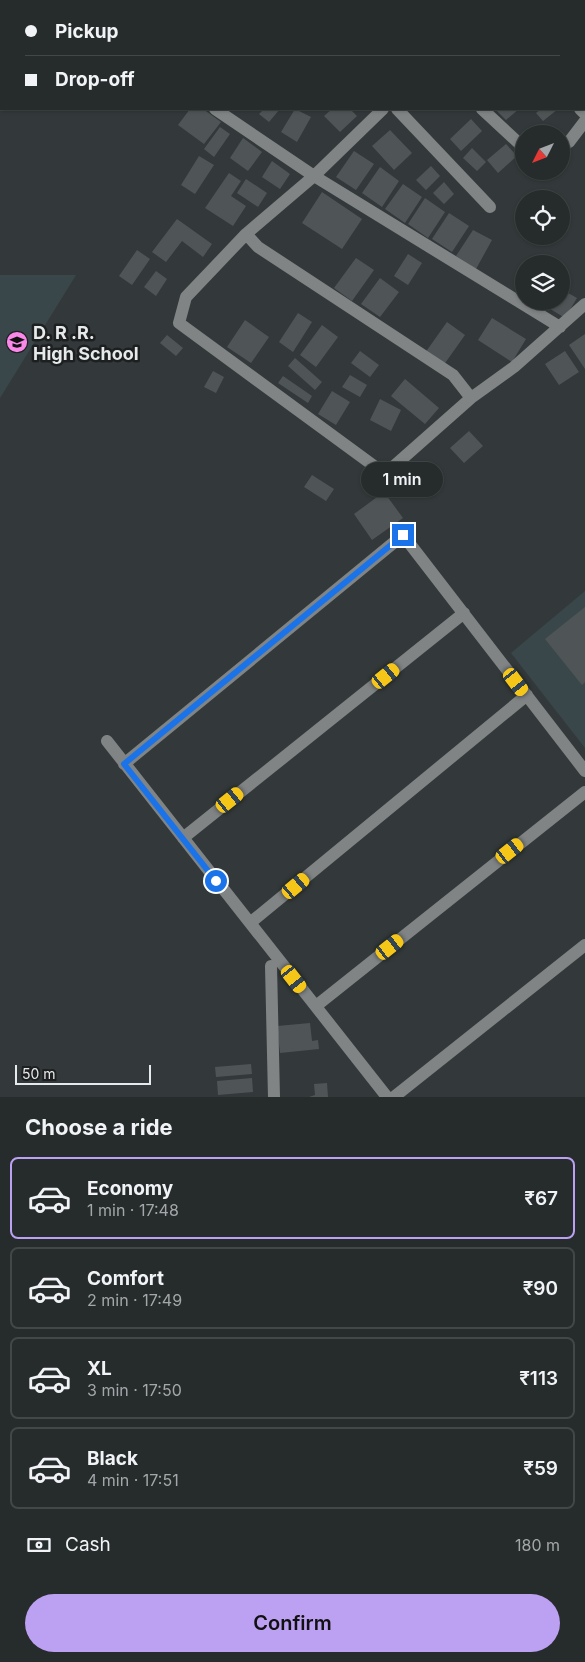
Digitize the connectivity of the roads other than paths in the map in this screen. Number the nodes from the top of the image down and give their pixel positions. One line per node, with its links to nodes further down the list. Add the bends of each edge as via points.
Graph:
1 (216, 110): 8 (street)
2 (382, 110): 8 (street)
3 (398, 110): 9 (street)
4 (483, 110): 6 (street)
5 (585, 121): 7 (street)
6 (515, 140)
7 (570, 141)
8 (314, 176): 10 (street); 12 (street)
9 (490, 207)
10 (246, 234): 13 (street, via 258,247 453,375); 13 (street, via 186,297 179,323 385,474)
11 (585, 304): 12 (street)
12 (560, 328): 13 (street)
13 (472, 398)
14 (464, 613): 15 (street); 17 (street, via 403,535); 20 (street)
15 (527, 695): 18 (street); 21 (street)
16 (107, 741): 17 (street)
17 (124, 764): 20 (street)
18 (585, 771)
19 (585, 792): 24 (street)
20 (183, 838): 21 (street)
21 (250, 924): 24 (street)
22 (585, 945): 27 (street)
23 (271, 966): 25 (street)
24 (316, 1006): 26 (street)
25 (274, 1097)
26 (387, 1097)
27 (394, 1097)

